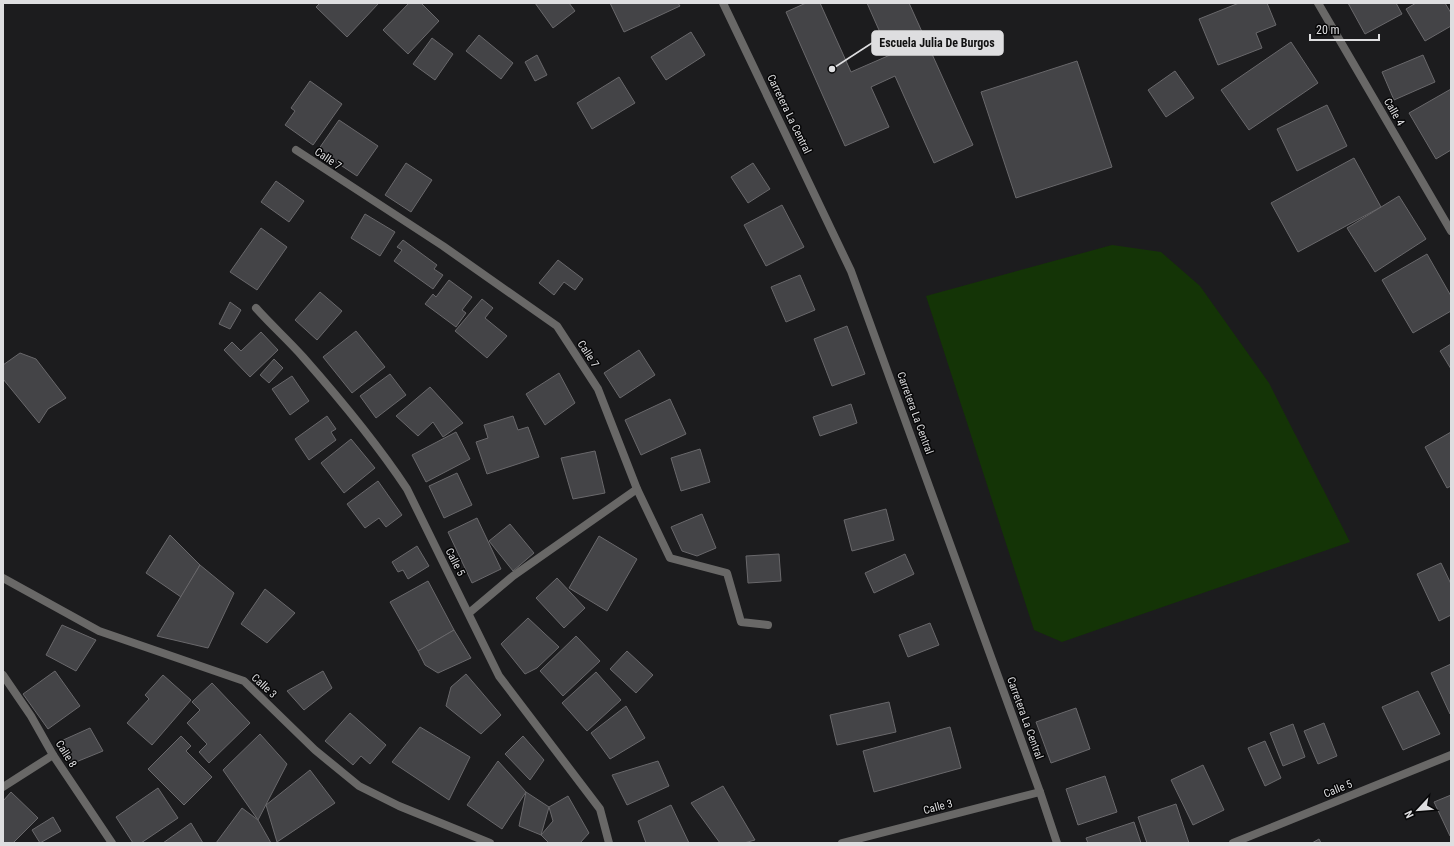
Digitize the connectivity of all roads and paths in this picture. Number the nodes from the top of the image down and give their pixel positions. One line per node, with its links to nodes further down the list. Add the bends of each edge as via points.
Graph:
1 (723, 3): 14 (street, Carretera La Central, via 852,271)
2 (1318, 3): 4 (street, Calle 4)
3 (296, 150): 6 (street, Calle 7, via 443,246 557,326 598,389)
4 (1451, 231)
5 (256, 308): 8 (street, Calle 5, via 302,356 389,461 407,489)
6 (637, 489): 8 (street, via 513,576); 9 (street, Calle 7, via 670,558 727,573 741,622)
7 (3, 578): 16 (street, Calle 3, via 99,631 244,681 315,750 359,786 399,806)
8 (469, 613): 17 (street, Calle 5, via 499,676 600,809)
9 (768, 624)
10 (3, 676): 11 (street, Calle 8, via 31,716)
11 (53, 755): 13 (street); 15 (street, Calle 8)
12 (1451, 756): 20 (street, Calle 5)
13 (3, 787)
14 (1040, 792): 18 (street, Calle 3); 19 (street, Carretera La Central)
15 (112, 843)
16 (490, 843)
17 (609, 843)
18 (842, 843)
19 (1057, 843)
20 (1233, 843)

